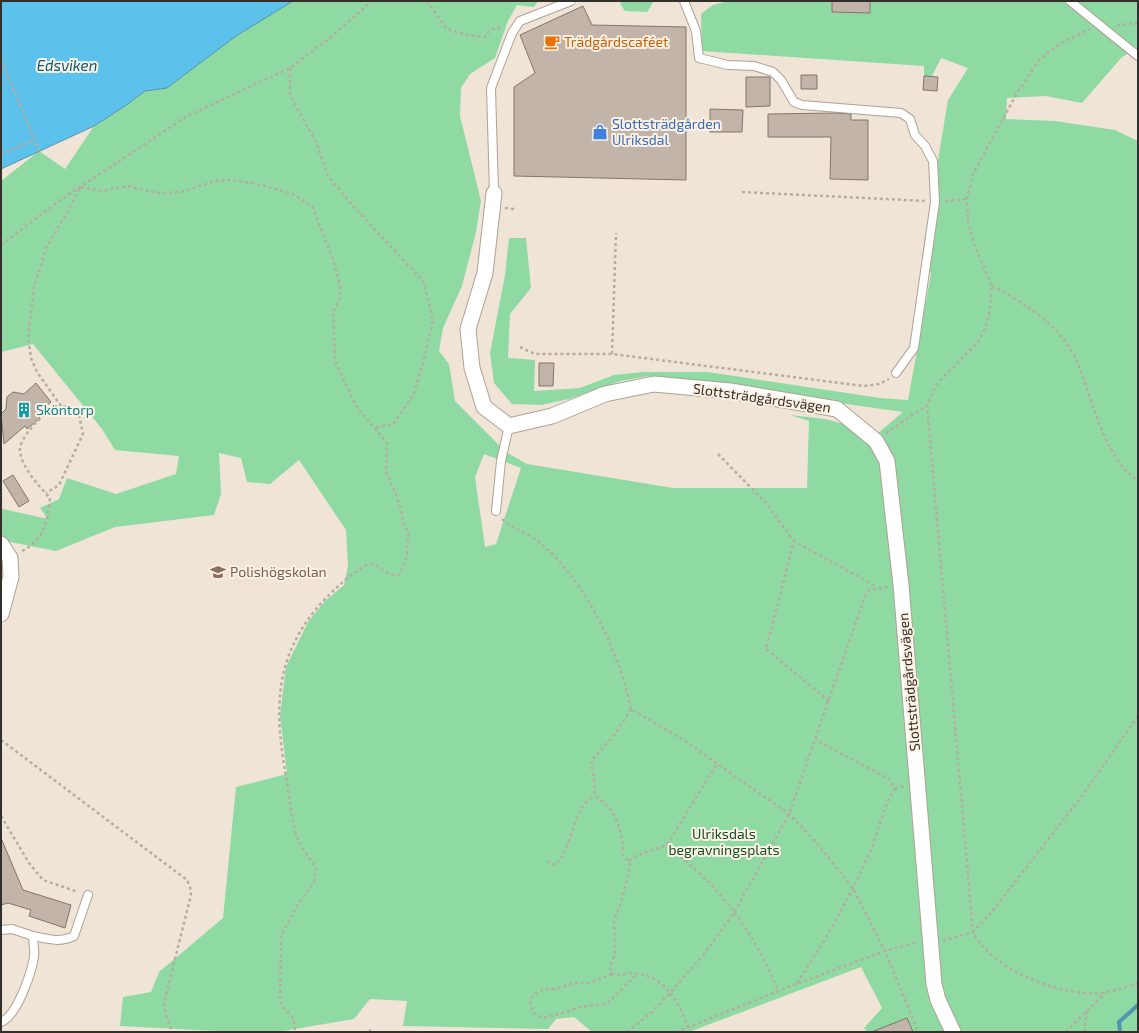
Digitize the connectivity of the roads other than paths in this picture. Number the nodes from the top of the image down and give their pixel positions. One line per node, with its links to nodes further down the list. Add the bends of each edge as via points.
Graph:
1 (571, 1): 7 (lane, via 520,21 512,33 491,88)
2 (678, 1): 5 (lane)
3 (689, 1): 5 (lane)
4 (1070, 1): 6 (lane)
5 (684, 2): 8 (lane, via 696,31 699,58 728,65 754,66 773,72 794,102 802,105 901,113 910,119 915,135 934,161 935,202 914,348)
6 (1138, 56)
7 (494, 193): 9 (street, via 485,273 468,329 472,368 484,407)
8 (896, 373)
9 (508, 426): 10 (lane); 17 (street, Slottsträdgårdsvägen, via 552,416 605,394 654,384 730,391 837,409 876,441 887,461 901,585 934,984 938,1000)
10 (496, 511)
11 (1, 544): 12 (street, via 10,558 11,577)
12 (1, 614)
13 (88, 895): 15 (lane, via 74,936 66,940 52,940)
14 (1, 930): 15 (lane, via 12,929)
15 (33, 936): 16 (lane, via 34,956 20,999 6,1020)
16 (1, 1022)
17 (953, 1032)

